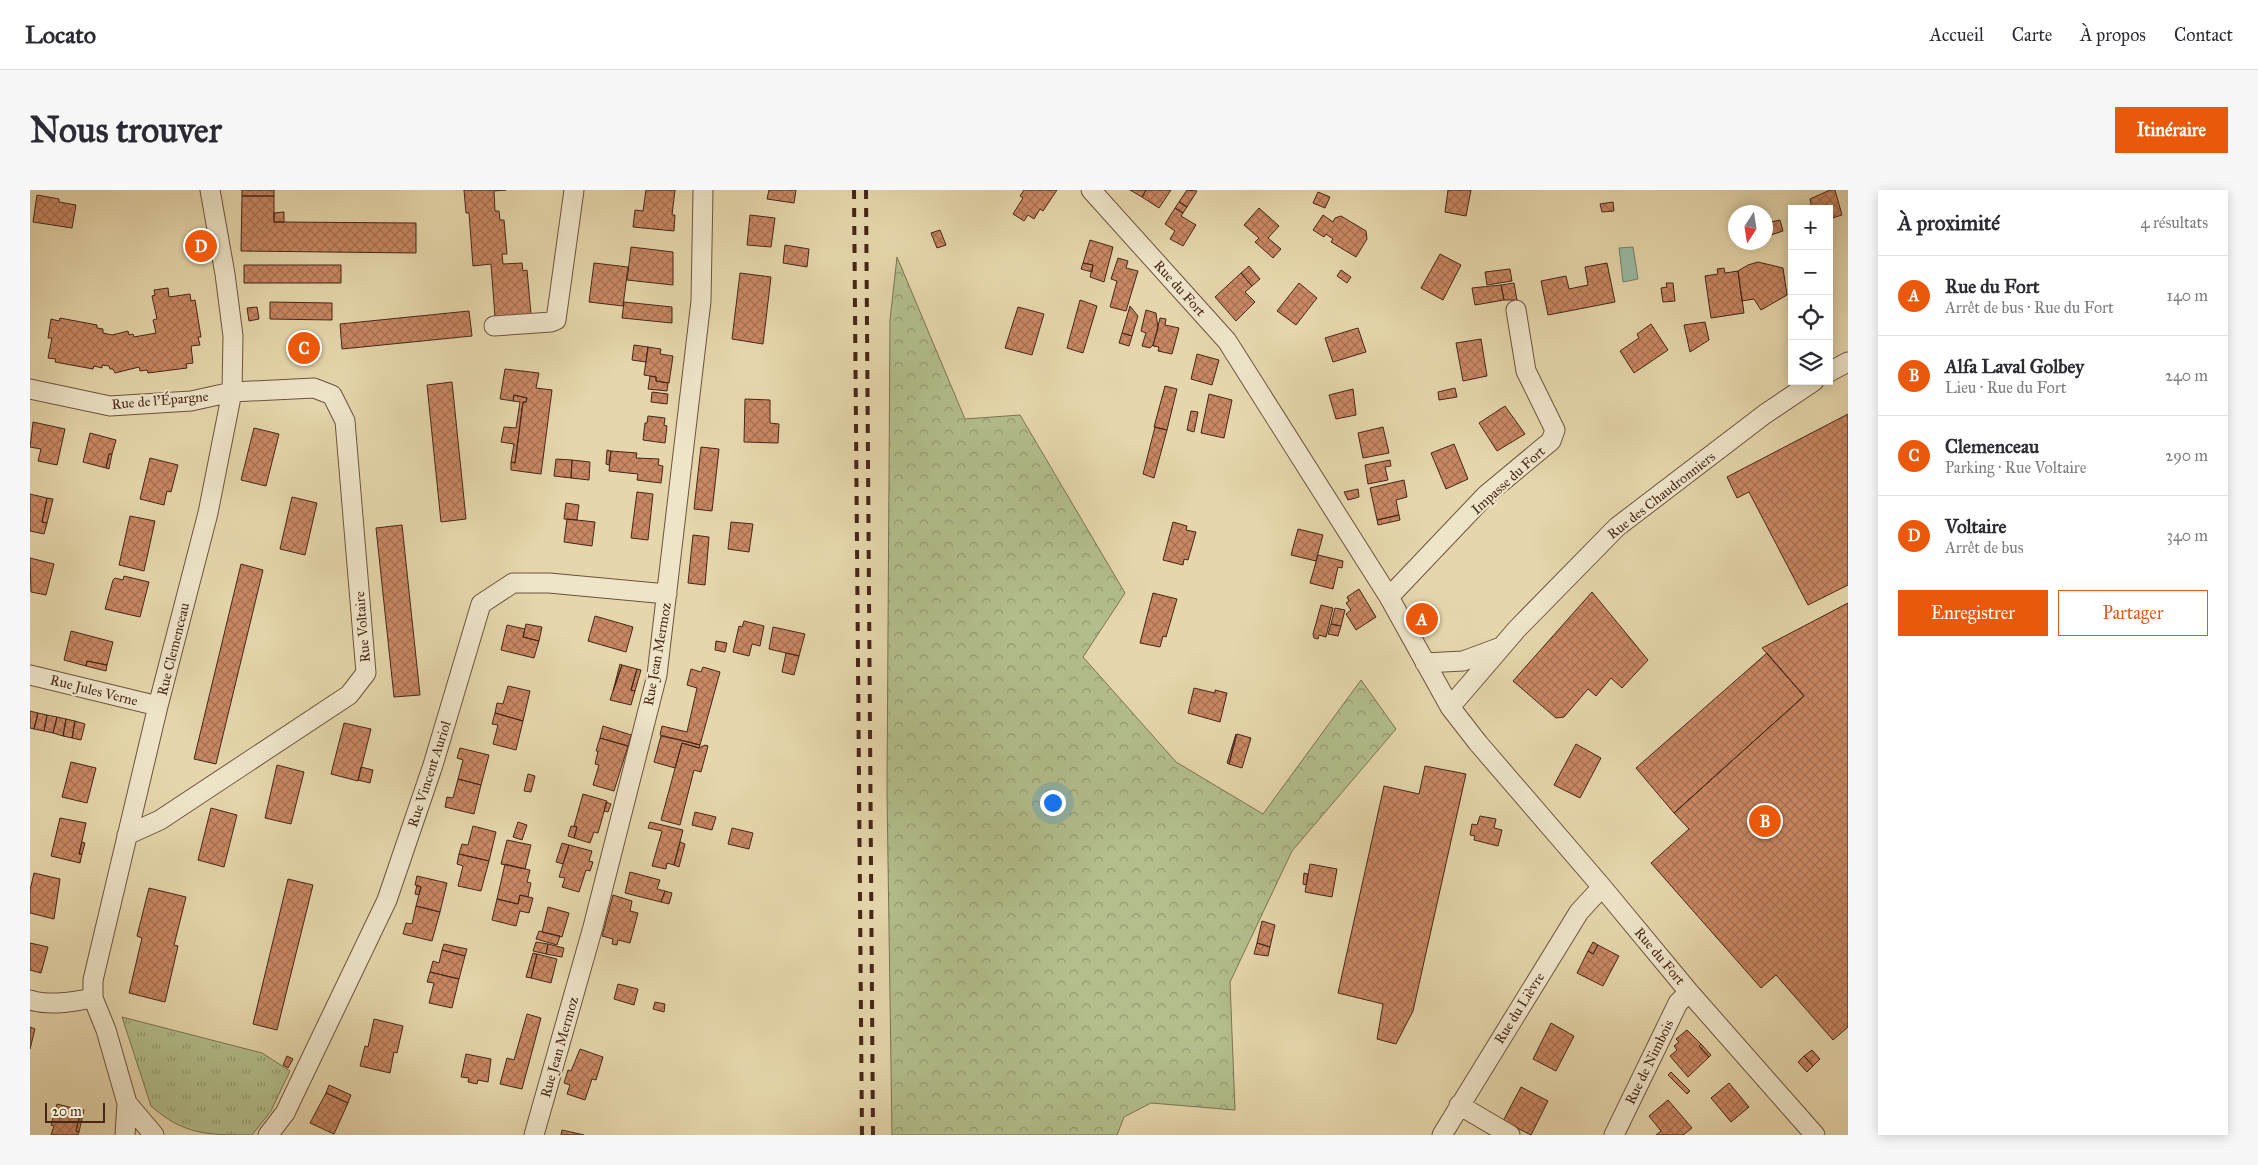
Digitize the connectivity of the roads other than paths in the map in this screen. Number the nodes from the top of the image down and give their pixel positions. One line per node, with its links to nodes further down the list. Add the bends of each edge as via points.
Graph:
1 (210, 190): 11 (street, Rue Clemenceau, via 233,336)
2 (574, 190): 6 (street, via 556,320)
3 (703, 190): 12 (street, Rue Jean Mermoz, via 700,302)
4 (1091, 190): 13 (street, Rue du Fort, via 1227,341)
5 (1516, 310): 13 (street, Impasse du Fort, via 1526,371 1555,430 1551,441 1486,495)
6 (494, 326)
7 (1848, 362): 8 (street)
8 (1833, 370)
9 (1808, 385): 14 (street, Rue des Chaudronniers, via 1617,527)
10 (30, 389): 11 (street, Rue de l'Épargne, via 110,406 191,401)
11 (232, 392): 17 (street, Rue Clemenceau, via 208,513); 19 (street, Rue Voltaire, via 314,388 332,395 345,421 366,673 349,694 160,820)
12 (667, 594): 26 (street, Rue Vincent Auriol, via 549,583 513,583 482,604 388,900); 31 (street, Rue Jean Mermoz, via 657,675 593,927)
13 (1389, 598): 15 (street, Rue du Fort)
14 (1502, 647): 15 (street, Rue des Chaudronniers, via 1463,661); 18 (street, Rue des Chaudronniers)
15 (1425, 663): 18 (street, Rue du Fort)
16 (30, 674): 17 (street, Rue Jules Verne)
17 (158, 706): 19 (street, Rue Clemenceau)
18 (1450, 707): 20 (street, Rue du Fort)
19 (127, 836): 22 (street, Rue Clemenceau, via 93,980)
20 (1602, 887): 21 (street, Rue du Fort); 25 (street, Rue du Lièvre, via 1579,912)
21 (1689, 992): 34 (street, Rue de Nimbois, via 1678,1003); 35 (street, Rue du Fort)
22 (93, 998): 23 (street, via 73,1002); 24 (street, Rue Clemenceau)
23 (30, 1000)
24 (127, 1102): 27 (street); 28 (street)
25 (1459, 1105): 32 (street, Rue du Lièvre); 33 (street)
26 (285, 1114): 29 (street, Rue Vincent Auriol); 30 (street, Rue Vincent Auriol)
27 (125, 1135)
28 (154, 1135)
29 (268, 1135)
30 (285, 1135)
31 (534, 1135)
32 (1442, 1135)
33 (1510, 1135)
34 (1614, 1135)
35 (1815, 1135)

